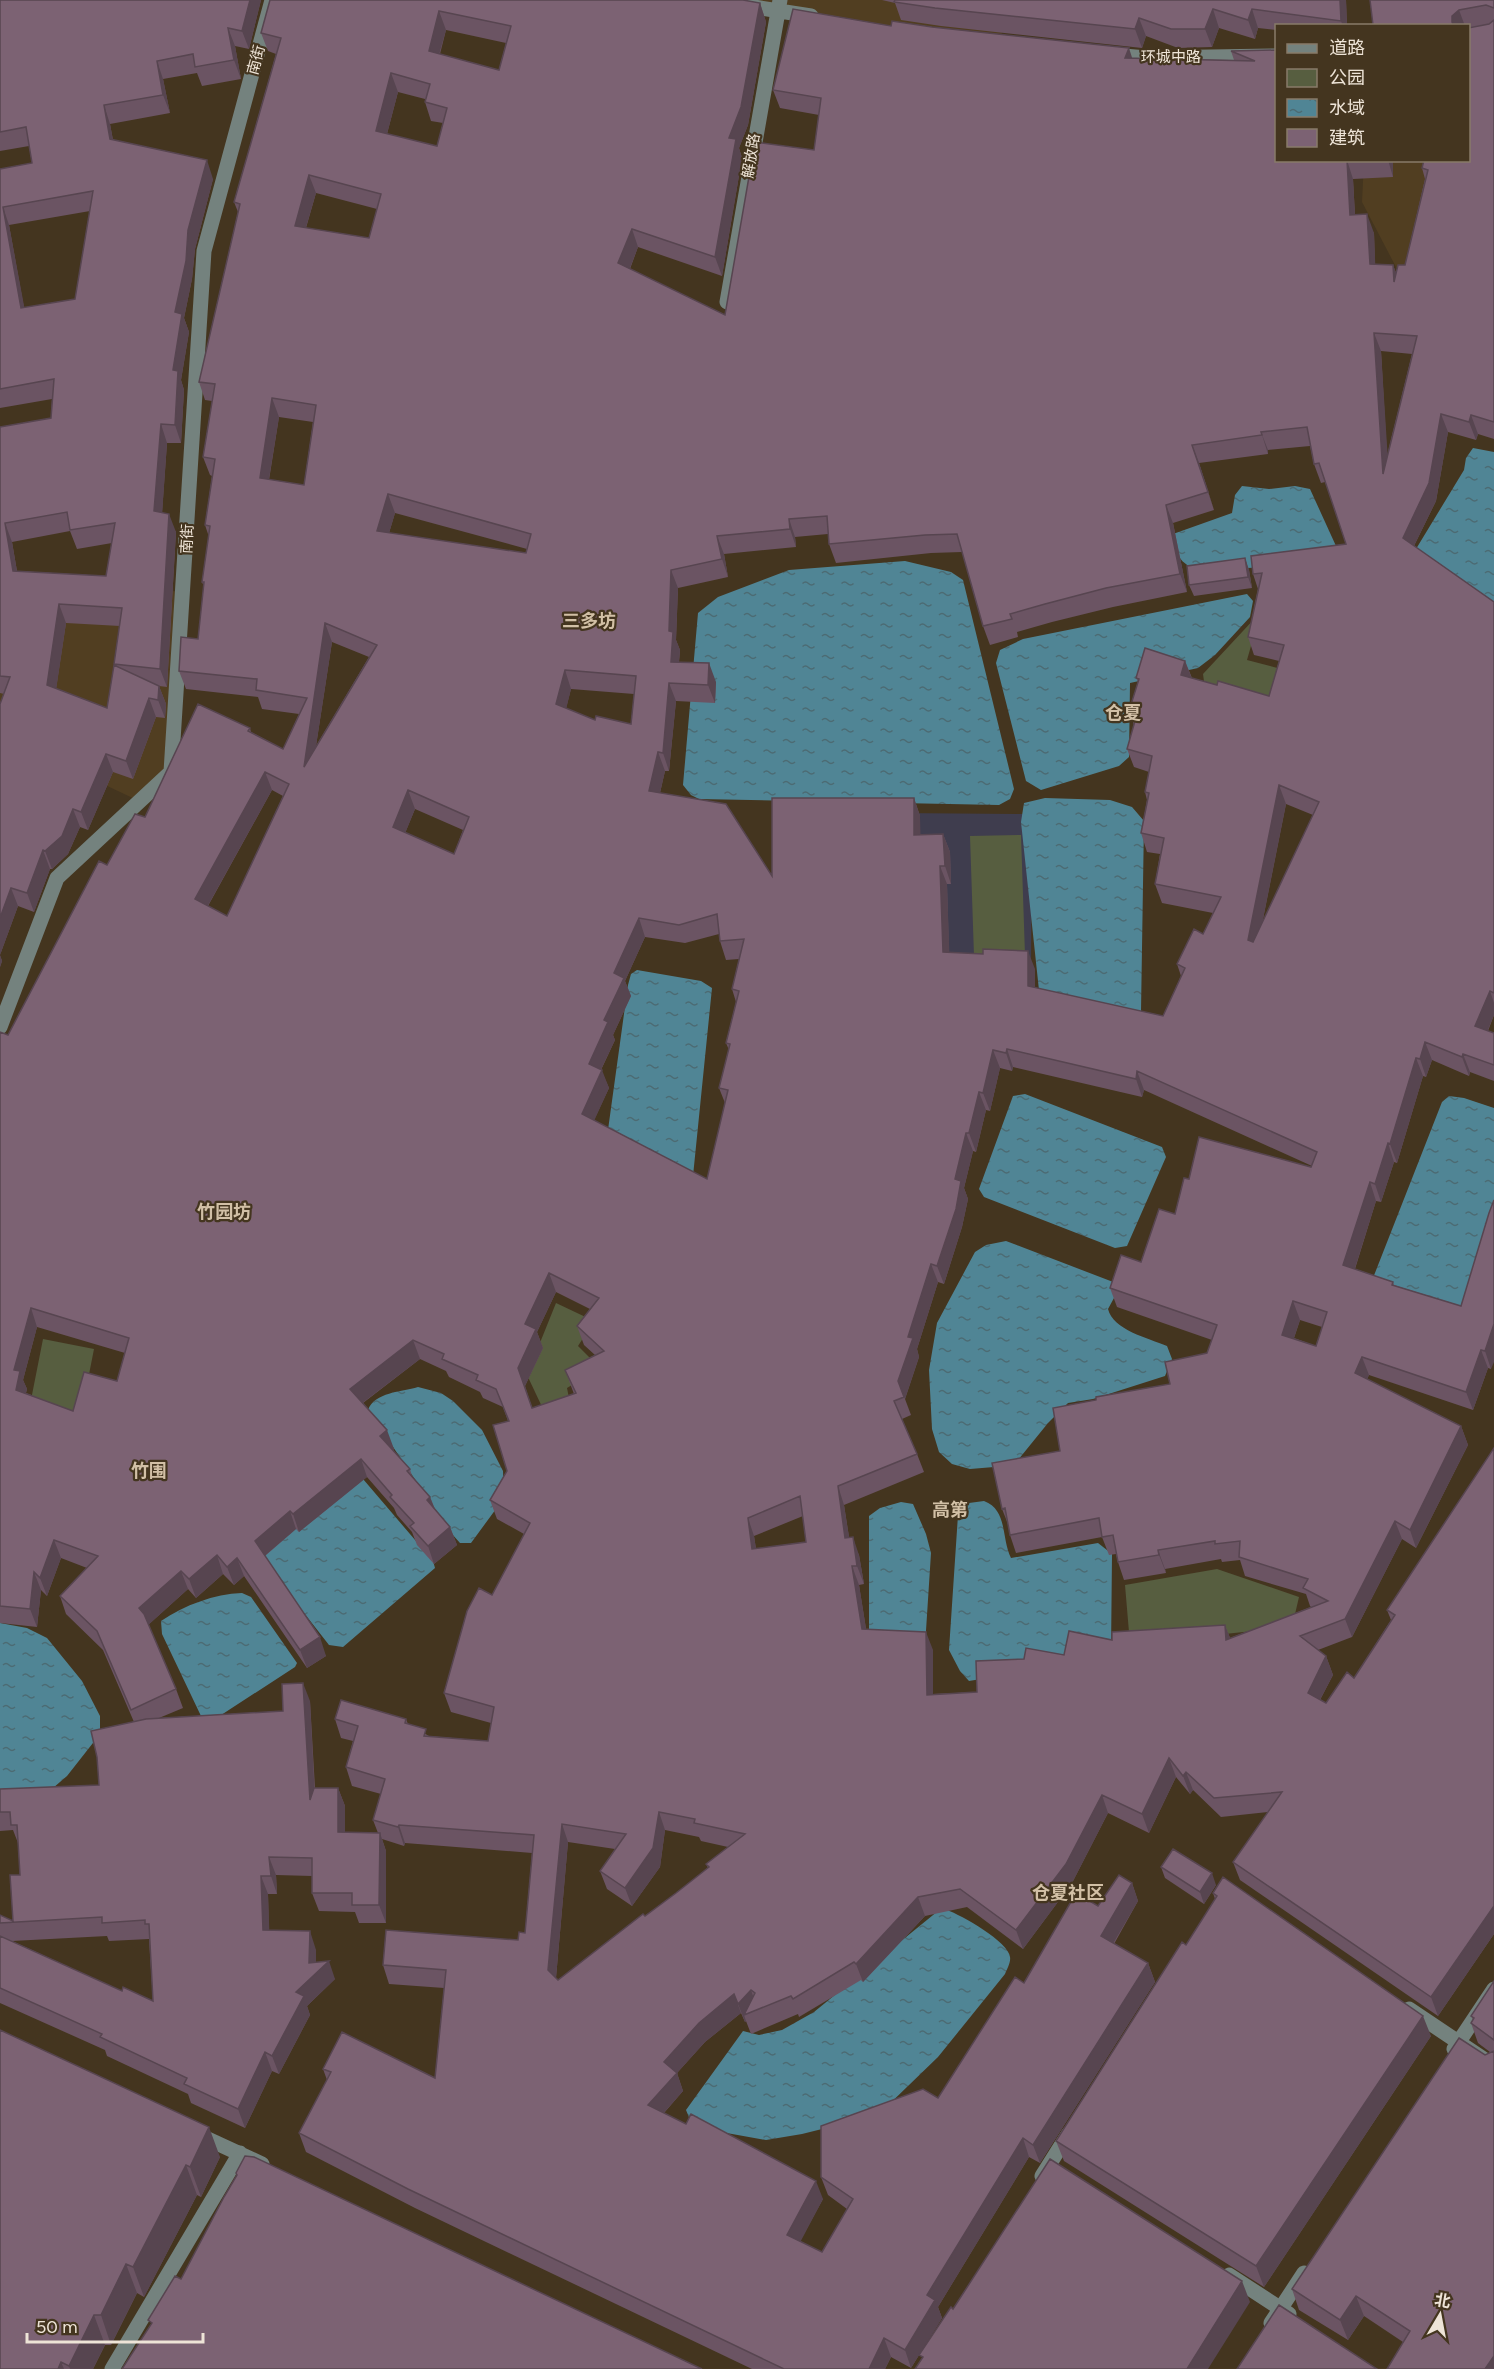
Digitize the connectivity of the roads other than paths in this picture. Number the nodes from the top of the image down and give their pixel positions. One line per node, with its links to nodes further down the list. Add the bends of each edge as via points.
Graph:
1 (272, 0): 8 (street, 南街, via 204,251 171,772 57,878)
2 (710, 0): 3 (street)
3 (778, 5): 4 (street); 7 (street, 解放路)
4 (823, 18)
5 (1099, 53): 6 (street, 环城中路, via 1147,58)
6 (1275, 56)
7 (727, 302)
8 (0, 1027)
9 (1494, 1989): 11 (street)
10 (1400, 2003): 11 (street)
11 (1458, 2042): 12 (street); 13 (street)
12 (1445, 2062)
13 (1494, 2066)
14 (1075, 2124): 18 (street, via 1055,2167)
15 (185, 2129): 16 (street)
16 (240, 2153): 17 (street); 24 (street)
17 (271, 2169)
18 (1031, 2194)
19 (1313, 2259): 21 (street)
20 (1221, 2270): 21 (street)
21 (1281, 2308): 22 (street); 23 (street)
22 (1300, 2320)
23 (1264, 2334)
24 (112, 2369)

